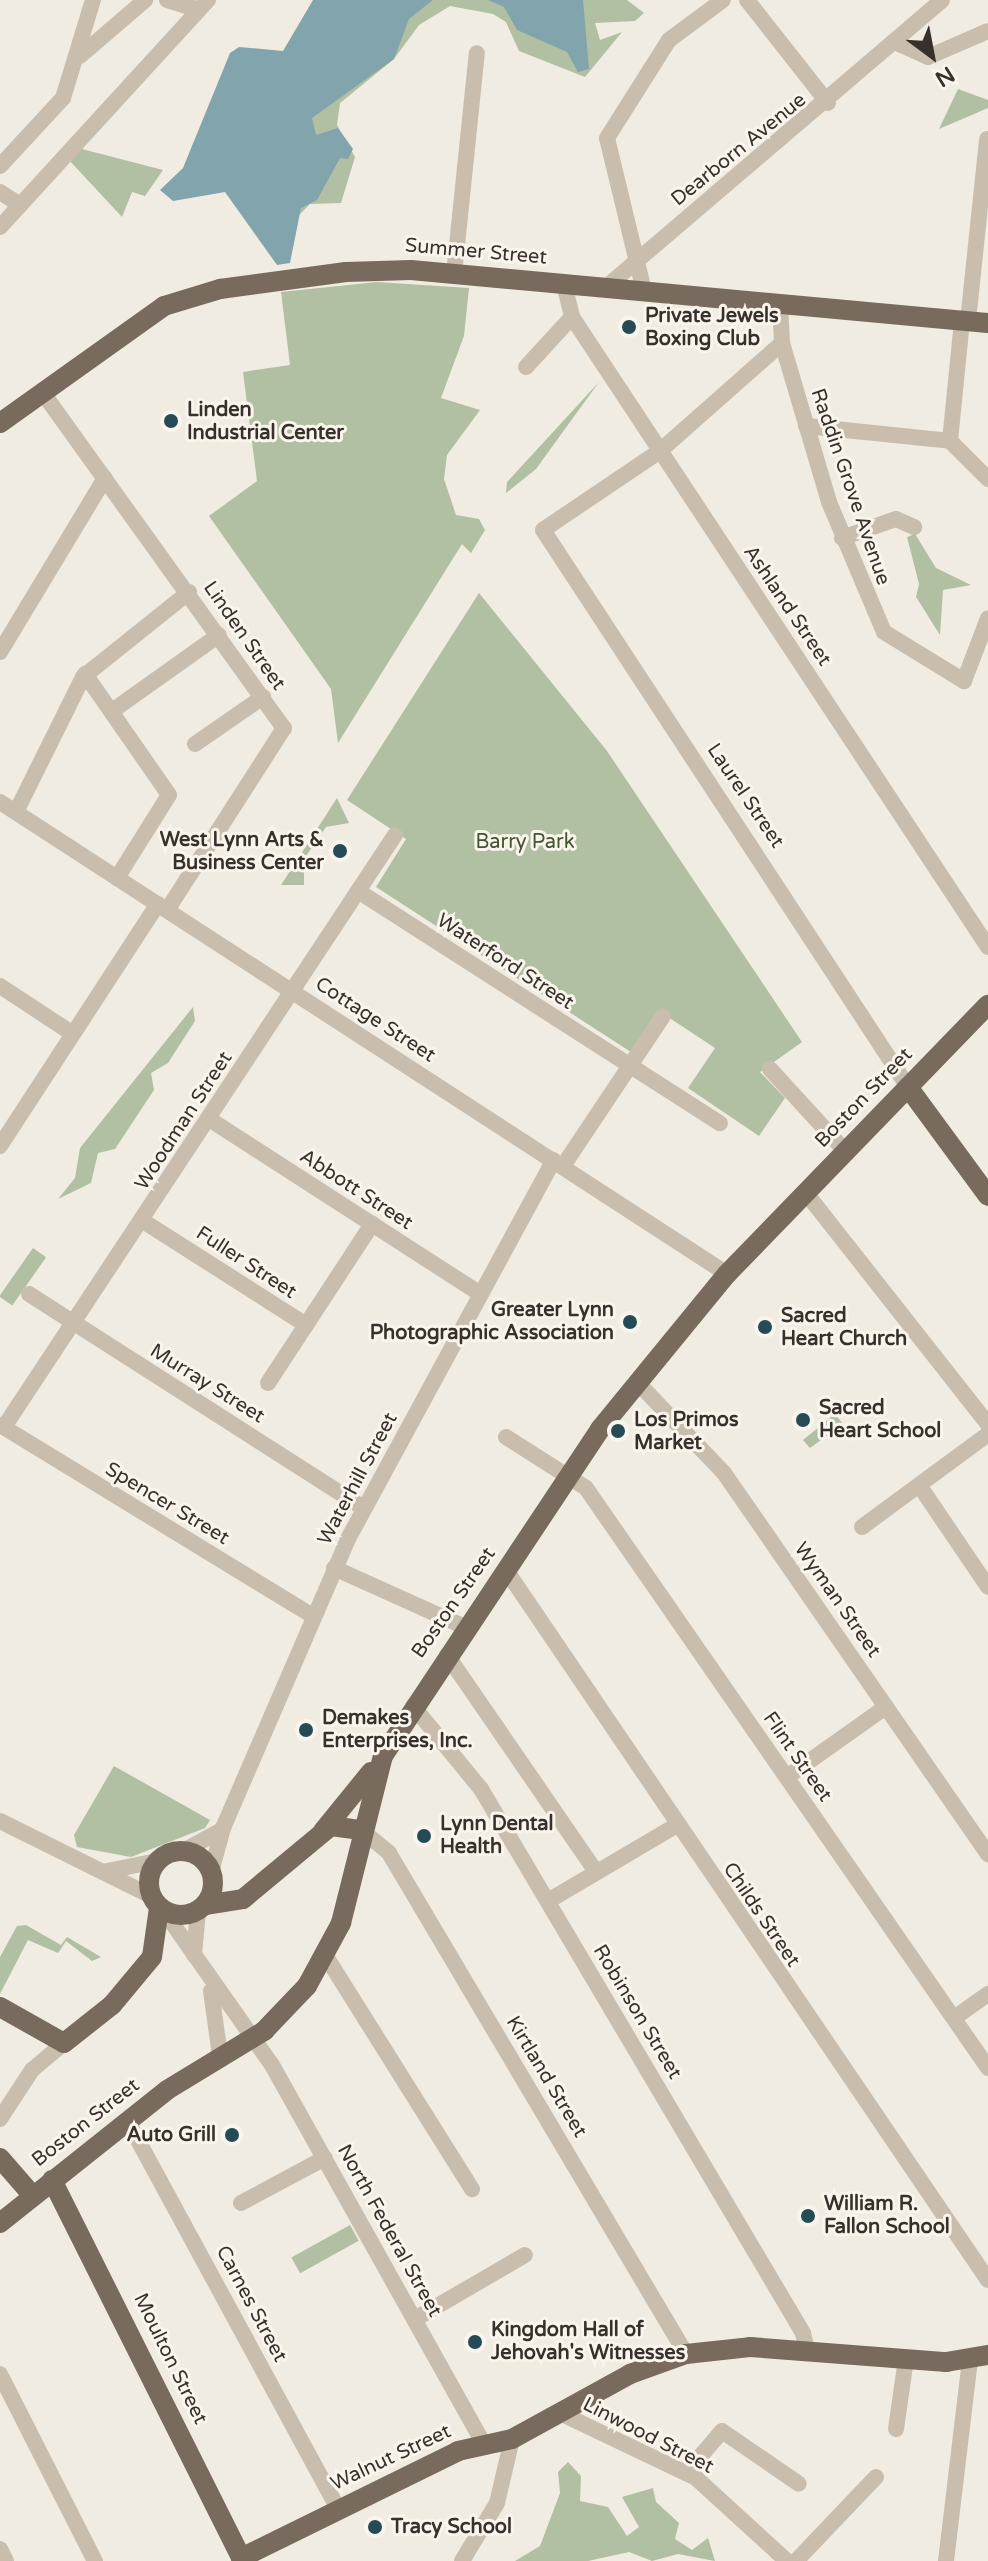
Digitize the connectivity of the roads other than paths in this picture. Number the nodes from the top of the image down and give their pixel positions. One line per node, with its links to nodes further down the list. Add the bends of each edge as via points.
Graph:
1 (93, 0): 11 (street)
2 (145, 0): 11 (street)
3 (167, 0): 7 (street)
4 (723, 0): 18 (street, via 669,40 608,134)
5 (942, 0): 9 (street, Dearborn Avenue)
6 (750, 1): 12 (street)
7 (202, 5): 16 (street)
8 (988, 31): 9 (street, via 931,57)
9 (899, 44): 12 (street, Dearborn Avenue)
10 (477, 53): 19 (street)
11 (78, 57): 14 (street, via 53,114)
12 (828, 103): 18 (street, Dearborn Avenue)
13 (987, 139): 25 (street)
14 (0, 166)
15 (0, 192): 16 (street)
16 (20, 205): 17 (street)
17 (0, 227)
18 (639, 258): 21 (street, Dearborn Avenue); 22 (street)
19 (454, 274): 20 (main road, Summer Street); 28 (main road, Summer Street, via 363,270 194,295 145,316)
20 (564, 284): 21 (main road, Summer Street); 24 (street, Ashland Street)
21 (605, 288): 22 (main road, Summer Street)
22 (644, 291): 23 (main road, Summer Street)
23 (780, 304): 25 (main road, Summer Street); 26 (street, Raddin Grove Avenue)
24 (572, 317): 27 (street); 32 (street, Ashland Street)
25 (973, 322): 31 (street)
26 (782, 343): 30 (street, Raddin Grove Avenue); 32 (street)
27 (526, 367)
28 (43, 393): 29 (main road, Summer Street); 33 (street, Linden Street)
29 (0, 423)
30 (806, 426): 31 (street); 36 (street, Raddin Grove Avenue)
31 (950, 441): 34 (street)
32 (660, 451): 51 (street, Ashland Street); 59 (street, Laurel Street, via 543,530)
33 (105, 478): 37 (street, Linden Street); 40 (street)
34 (988, 479)
35 (914, 527): 36 (street, via 896,519)
36 (842, 538): 38 (street, Raddin Grove Avenue, via 888,636 966,681)
37 (189, 592): 39 (street, Linden Street); 41 (street)
38 (988, 618)
39 (219, 635): 42 (street, Linden Street); 43 (street)
40 (0, 652)
41 (85, 674): 43 (street); 46 (street)
42 (263, 697): 44 (street); 50 (street, Linden Street, via 284,733)
43 (112, 711): 48 (street, via 169,795)
44 (195, 744)
45 (0, 802): 46 (street, Cottage Street)
46 (16, 812): 48 (street, Cottage Street)
47 (395, 835): 49 (street, Woodman Street)
48 (117, 878): 50 (street, Cottage Street)
49 (358, 891): 53 (street, Woodman Street); 57 (street, Waterford Street)
50 (162, 907): 53 (street, Cottage Street); 56 (street)
51 (988, 947)
52 (0, 986): 56 (street)
53 (293, 991): 60 (street, Woodman Street); 64 (street, Cottage Street)
54 (988, 1005): 59 (main road, Boston Street)
55 (663, 1016): 57 (street, Waterhill Street)
56 (73, 1034): 62 (street)
57 (631, 1064): 61 (street, Waterford Street); 64 (street, Waterhill Street)
58 (770, 1069): 63 (street)
59 (908, 1087): 63 (main road, Boston Street); 66 (main road)
60 (209, 1119): 67 (street, Woodman Street); 68 (street, Abbott Street)
61 (720, 1123)
62 (0, 1146)
63 (846, 1152): 65 (main road, Boston Street)
64 (559, 1163): 69 (street, Cottage Street); 71 (street, Waterhill Street)
65 (806, 1193): 69 (main road, Boston Street); 76 (street)
66 (988, 1196)
67 (143, 1221): 72 (street, Woodman Street); 73 (street, Fuller Street)
68 (372, 1224): 71 (street, Abbott Street); 73 (street, Fuller Street)
69 (727, 1274): 74 (main road, Boston Street)
70 (29, 1294): 72 (street, Murray Street)
71 (481, 1294): 82 (street, Waterhill Street)
72 (75, 1324): 77 (street, Woodman Street); 82 (street, Murray Street)
73 (306, 1325): 75 (street)
74 (637, 1382): 80 (main road, Boston Street); 91 (street, Wyman Street, via 724,1473)
75 (268, 1383)
76 (988, 1424)
77 (2, 1426): 87 (street, Spencer Street)
78 (988, 1434): 81 (street)
79 (506, 1437): 80 (street)
80 (570, 1473): 85 (main road, Boston Street); 93 (street, Flint Street)
81 (919, 1485): 83 (street); 86 (street)
82 (364, 1508): 84 (street, Waterhill Street)
83 (862, 1527)
84 (334, 1568): 87 (street, Waterhill Street); 88 (street)
85 (506, 1570): 88 (main road, Boston Street); 95 (street, Childs Street)
86 (988, 1587)
87 (313, 1616): 96 (street, Waterhill Street)
88 (467, 1628): 89 (main road, Boston Street)
89 (447, 1655): 90 (main road, Boston Street); 103 (street)
90 (413, 1706): 92 (main road, Boston Street); 106 (street, Robinson Street, via 469,1768)
91 (886, 1707): 93 (street); 100 (street, Wyman Street)
92 (383, 1756): 97 (main road, Boston Street); 98 (main road)
93 (787, 1777): 114 (street, Flint Street)
94 (0, 1821): 102 (street)
95 (677, 1825): 103 (street); 129 (street, Childs Street)
96 (223, 1828): 99 (street); 104 (street, Waterhill Street)
97 (361, 1830): 98 (main road, via 338,1824); 110 (main road, Boston Street, via 348,1901); 132 (street, Kirtland Street, via 387,1849)
98 (323, 1831): 105 (main road)
99 (183, 1851): 101 (main road); 104 (main road)
100 (988, 1854)
101 (157, 1861): 102 (street); 107 (main road)
102 (101, 1872): 107 (street)
103 (596, 1872): 106 (street)
104 (211, 1874): 105 (main road, via 237,1888); 108 (main road)
105 (259, 1885): 108 (main road, via 240,1900)
106 (548, 1901): 131 (street, Robinson Street, via 803,2333)
107 (158, 1905): 108 (main road); 109 (street, North Federal Street); 116 (main road, via 152,1957 104,2012)
108 (201, 1908): 109 (street)
109 (194, 1956): 111 (street, North Federal Street)
110 (327, 1958): 115 (main road, Boston Street); 124 (street)
111 (209, 1981): 115 (street, North Federal Street); 117 (street)
112 (988, 1994): 114 (street)
113 (0, 2007): 116 (main road)
114 (954, 2018): 118 (street, Flint Street)
115 (252, 2039): 117 (main road, Boston Street); 122 (street, North Federal Street)
116 (64, 2043): 119 (street, via 32,2070)
117 (220, 2056): 120 (main road, Boston Street)
118 (988, 2068)
119 (0, 2119)
120 (127, 2120): 123 (main road, Boston Street); 143 (street, Carnes Street)
121 (0, 2158): 125 (main road)
122 (325, 2158): 126 (street); 130 (street, North Federal Street)
123 (52, 2180): 125 (main road, Boston Street); 145 (main road, Moulton Street)
124 (472, 2189)
125 (33, 2196): 127 (main road, Boston Street)
126 (241, 2203)
127 (0, 2223)
128 (525, 2255): 130 (street)
129 (988, 2280)
130 (415, 2319): 139 (street, North Federal Street)
131 (807, 2351): 132 (main road, Walnut Street, via 736,2347); 134 (main road, Walnut Street)
132 (686, 2354): 136 (main road, Walnut Street)
133 (979, 2357): 134 (main road, Walnut Street); 151 (street)
134 (906, 2359): 137 (street)
135 (0, 2374): 147 (street)
136 (560, 2413): 138 (main road, Walnut Street); 140 (street, Linwood Street)
137 (896, 2429)
138 (512, 2439): 139 (main road, Walnut Street); 148 (street, via 497,2503)
139 (485, 2446): 143 (main road, Walnut Street, via 458,2451)
140 (686, 2473): 142 (street, via 722,2431); 149 (street, Linwood Street)
141 (876, 2477): 150 (street)
142 (799, 2484)
143 (338, 2509): 145 (main road, Walnut Street)
144 (0, 2549): 146 (street)
145 (239, 2560)
146 (6, 2561)
147 (95, 2561)
148 (462, 2561)
149 (787, 2561)
150 (796, 2561)
151 (946, 2561)

